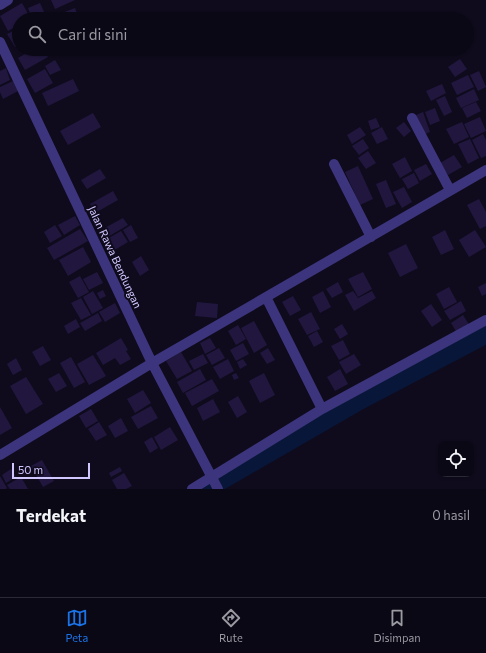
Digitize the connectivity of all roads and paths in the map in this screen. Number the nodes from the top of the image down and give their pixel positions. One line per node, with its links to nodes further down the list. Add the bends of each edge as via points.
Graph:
1 (8, 0): 2 (street)
2 (0, 5)
3 (0, 42): 11 (street, Jalan Rawa Bendungan)
4 (412, 118): 7 (street)
5 (334, 164): 8 (street)
6 (486, 170): 7 (street)
7 (450, 190): 8 (street)
8 (371, 237): 9 (street)
9 (266, 297): 11 (street); 12 (street)
10 (486, 320): 12 (street)
11 (152, 363): 13 (street); 14 (street, Jalan Rawa Bendungan)
12 (322, 409): 14 (street)
13 (0, 454)
14 (212, 478): 15 (street); 16 (street, Jalan Rawa Bendungan)
15 (192, 489)
16 (218, 489)

